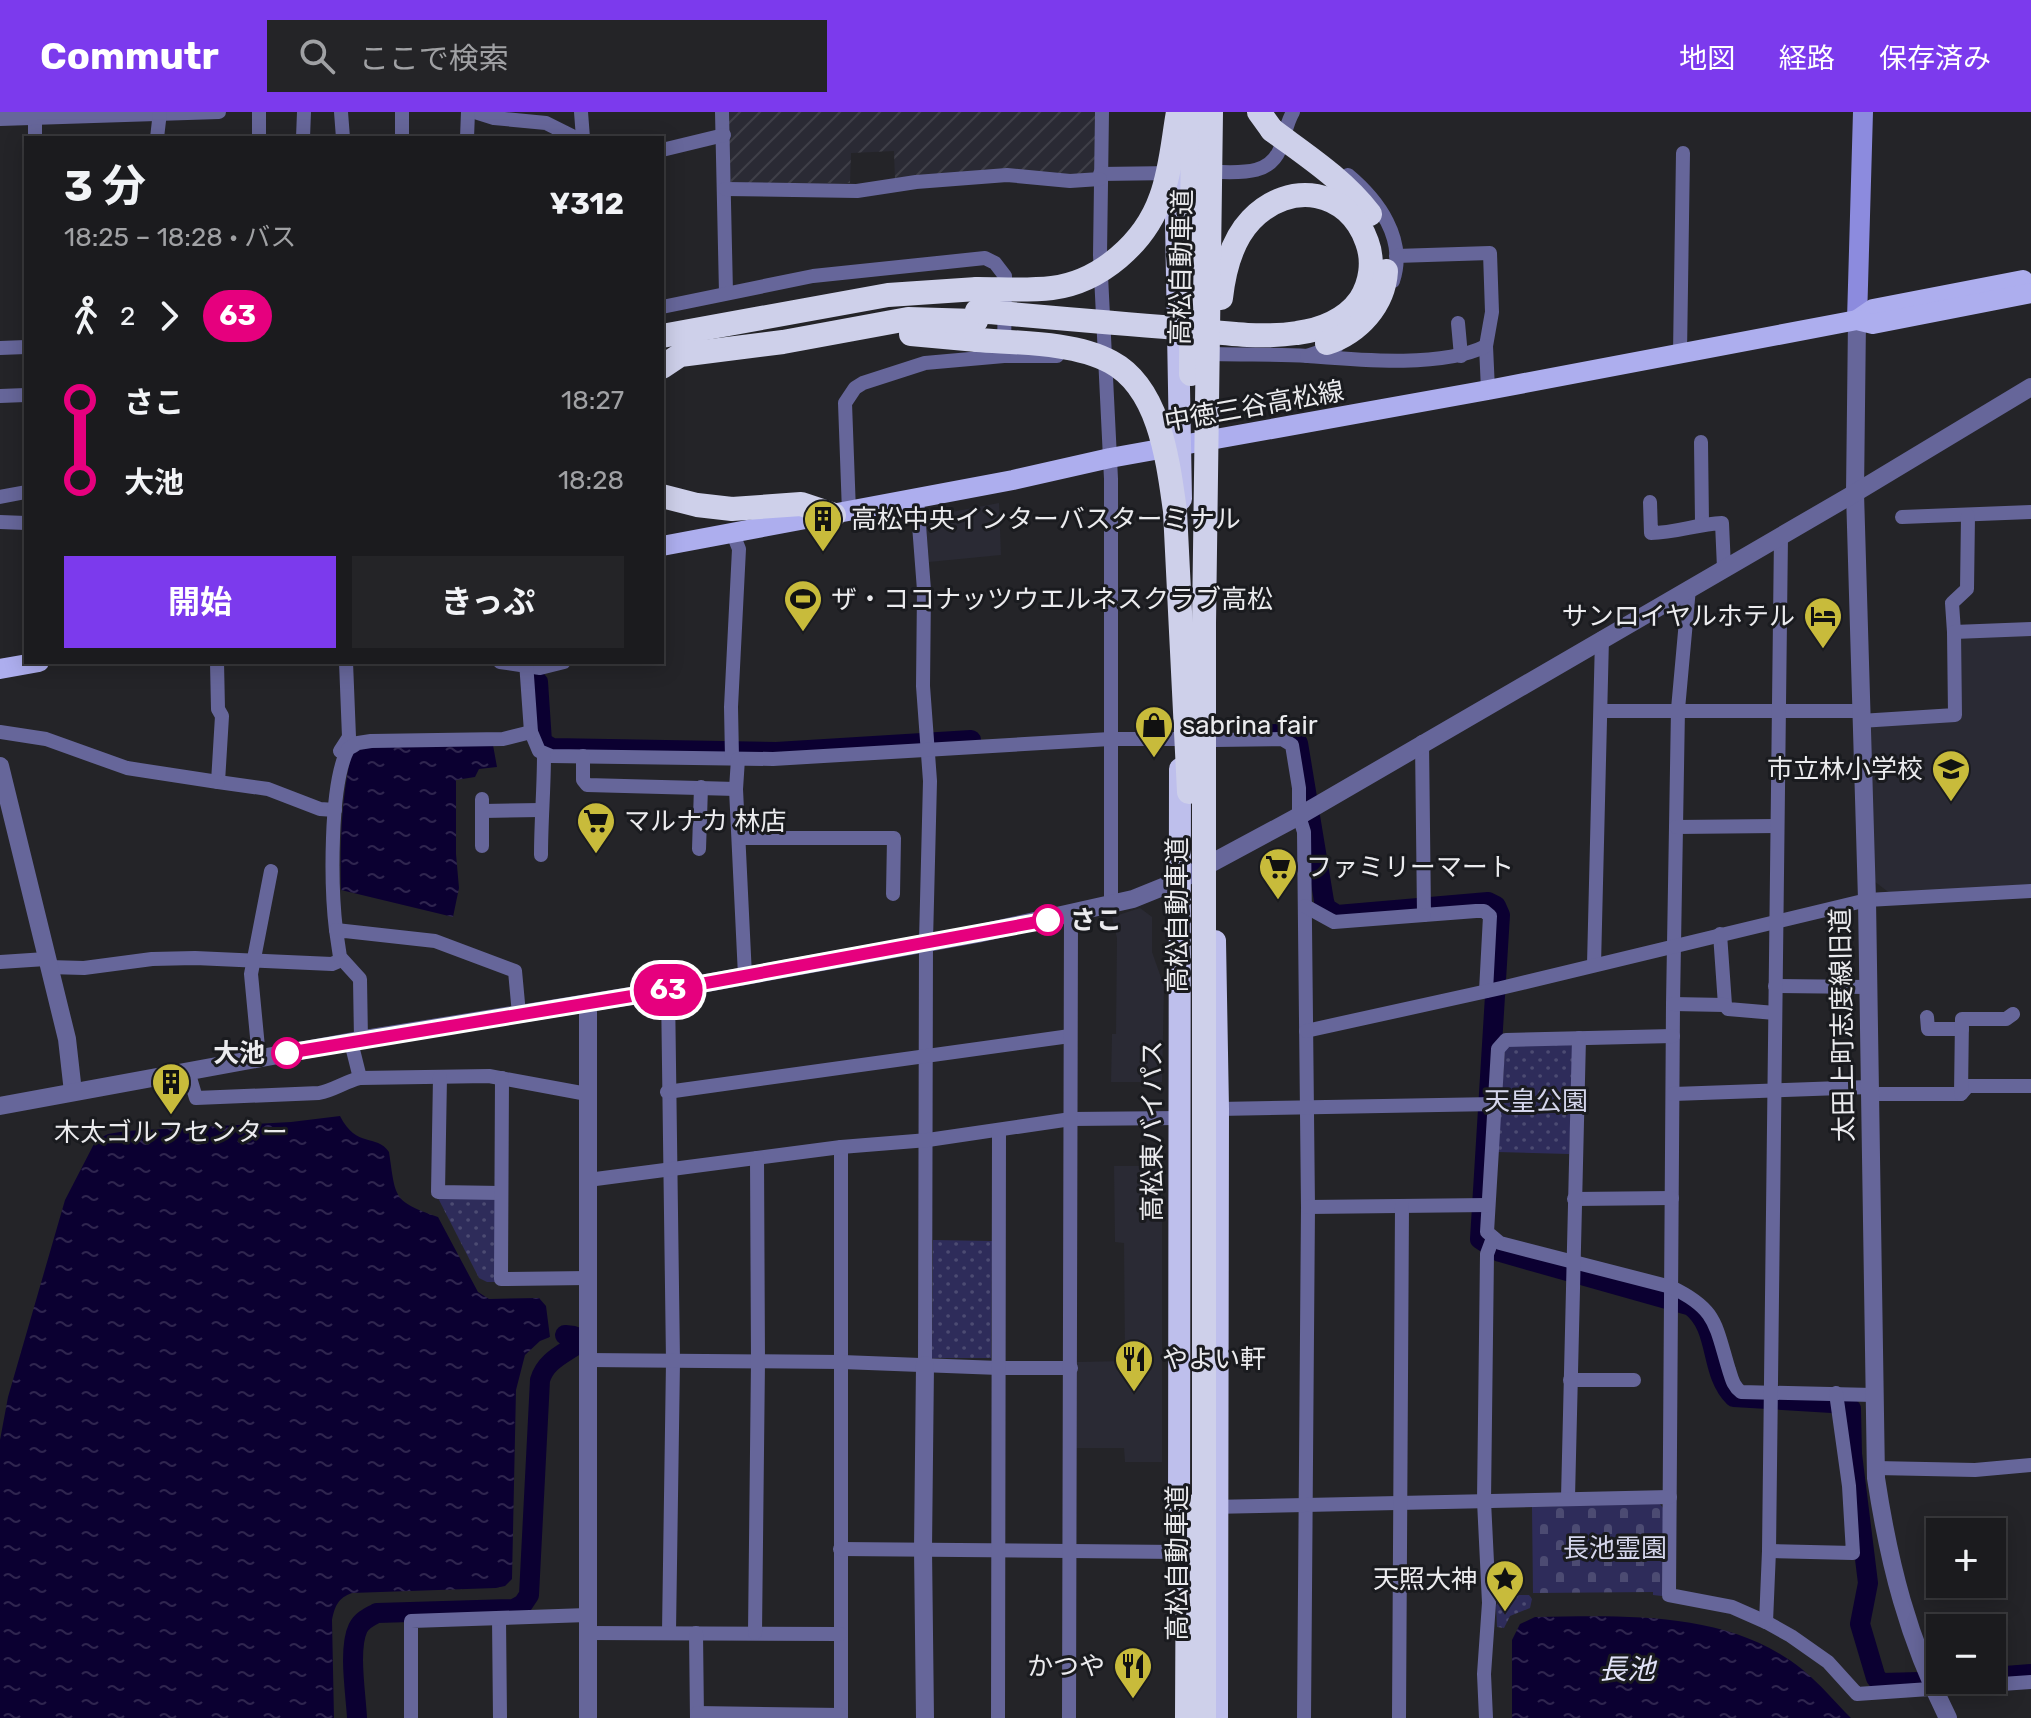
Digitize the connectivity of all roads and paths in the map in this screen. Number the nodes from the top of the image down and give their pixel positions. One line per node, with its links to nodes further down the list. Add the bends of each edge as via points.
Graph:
1 (219, 112): 17 (street)
2 (259, 112): 27 (street)
3 (304, 112): 28 (street)
4 (341, 112): 29 (street)
5 (402, 112): 30 (street)
6 (468, 112): 31 (street)
7 (475, 112): 22 (street)
8 (581, 112): 33 (street)
9 (722, 112): 24 (street)
10 (1102, 112): 38 (street)
11 (1177, 112): 37 (highway, 高松東バイパス); 45 (highway, bridge, via 1160,201 1125,253 1094,274)
12 (1193, 112): 114 (highway, 高松自動車道, bridge)
13 (1214, 112): 36 (highway); 48 (highway, 高松自動車道, bridge)
14 (1259, 112): 45 (highway, bridge, via 1272,130 1356,195 1376,220 1387,252 1385,282 1375,308 1356,328 1331,342 1265,348)
15 (1293, 112): 23 (street)
16 (1863, 112): 46 (main road)
17 (160, 113): 19 (street); 26 (street)
18 (84, 114): 19 (street); 20 (street)
19 (120, 114)
20 (35, 118): 21 (street); 25 (street)
21 (0, 119)
22 (551, 125): 32 (street)
23 (1284, 128): 36 (street, via 1272,163 1261,169); 40 (street, via 1368,191 1392,233)
24 (724, 135): 34 (street); 39 (street)
25 (35, 136)
26 (157, 136)
27 (259, 136)
28 (303, 136)
29 (343, 136)
30 (402, 136)
31 (467, 136)
32 (572, 136)
33 (583, 136)
34 (664, 150)
35 (1683, 153): 54 (street)
36 (1216, 172): 37 (street); 53 (highway)
37 (1175, 173): 38 (street); 66 (highway, 高松東バイパス)
38 (1100, 177): 39 (street, via 1070,181 1007,175 857,191); 56 (street)
39 (725, 189): 42 (street)
40 (1396, 256): 50 (street, via 1490,253 1492,312); 57 (street, via 1387,298 1367,326 1351,339)
41 (2031, 279): 46 (main road, 中徳三谷高松線, via 1873,309)
42 (726, 293): 44 (street); 55 (street, via 813,276 919,272 985,258 1005,276)
43 (2031, 293): 46 (main road, 中徳三谷高松線, via 1873,324)
44 (664, 307)
45 (977, 315): 48 (highway, bridge, via 1297,334 1342,318 1360,300 1370,277 1371,252 1362,226 1343,205 1324,197 1292,196 1263,210 1242,232 1224,273 1221,302); 49 (highway, via 914,292); 59 (highway, via 908,319); 114 (highway, bridge, via 1049,346 1111,361 1148,403 1163,441 1175,511)
46 (1857, 320): 54 (main road, 中徳三谷高松線); 69 (street, 太田上町志度線旧道)
47 (1458, 323): 58 (street)
48 (1208, 325): 249 (highway, 高松自動車道, bridge)
49 (664, 336)
50 (1486, 346): 58 (street); 61 (street)
51 (24, 347): 52 (street)
52 (0, 348)
53 (1215, 354): 57 (street); 64 (highway)
54 (1680, 354): 61 (main road, 中徳三谷高松線)
55 (1004, 356): 56 (street); 75 (street, via 925,355 855,388 845,403)
56 (1105, 356): 67 (street)
57 (1307, 356): 58 (street)
58 (1461, 356)
59 (668, 358)
60 (2031, 387): 69 (street)
61 (1488, 390): 64 (main road, 中徳三谷高松線)
62 (24, 395): 63 (street)
63 (0, 396)
64 (1214, 439): 66 (main road, 中徳三谷高松線); 103 (highway)
65 (1701, 442): 80 (street)
66 (1181, 446): 67 (main road, 中徳三谷高松線); 102 (highway, 高松東バイパス)
67 (1110, 458): 72 (main road, 中徳三谷高松線); 101 (street)
68 (24, 492): 70 (street)
69 (1855, 493): 82 (street); 98 (street, 太田上町志度線旧道)
70 (0, 497)
71 (664, 497): 75 (highway, via 732,509 801,504)
72 (917, 499): 75 (main road, 中徳三谷高松線); 105 (street)
73 (1650, 502): 80 (street, via 1651,533 1673,533)
74 (2031, 512): 76 (street)
75 (841, 513): 81 (main road, 中徳三谷高松線)
76 (1968, 516): 77 (street); 87 (street, via 1967,589 1952,603)
77 (1902, 517)
78 (0, 522): 79 (street)
79 (24, 523)
80 (1702, 523): 84 (street, via 1722,523)
81 (733, 534): 83 (main road, 中徳三谷高松線); 107 (street, via 739,549)
82 (1781, 535): 84 (street); 96 (street)
83 (664, 546)
84 (1724, 568): 85 (street)
85 (1689, 588): 88 (street); 95 (street)
86 (2031, 629): 87 (street)
87 (1954, 632): 98 (street, via 1955,715)
88 (1602, 638): 97 (street); 104 (street)
89 (28, 664): 94 (main road)
90 (217, 664): 110 (street, via 222,716)
91 (346, 664): 113 (street, via 349,737 336,764)
92 (526, 664): 93 (street); 100 (street)
93 (556, 664)
94 (0, 669)
95 (1678, 709): 96 (street); 97 (street); 120 (street)
96 (1777, 710): 98 (street); 119 (street)
97 (1601, 711): 144 (street)
98 (1860, 716): 130 (street, 太田上町志度線旧道)
99 (0, 732): 110 (street, via 46,739 127,768)
100 (531, 732): 106 (street); 113 (street, via 503,739 358,743 343,758)
101 (1110, 735): 102 (street); 105 (street); 131 (street)
102 (1180, 739): 127 (highway, 高松東バイパス)
103 (1214, 740): 118 (street, via 1282,739 1292,745); 125 (highway)
104 (1422, 742): 118 (street); 133 (street)
105 (929, 745): 107 (street); 138 (street)
106 (544, 754): 108 (street); 116 (street)
107 (733, 755): 108 (street); 112 (street)
108 (583, 756): 111 (street, via 587,785)
109 (0, 766): 117 (street)
110 (218, 782): 115 (street, via 268,789)
111 (701, 787): 112 (street); 123 (street)
112 (736, 789): 121 (street)
113 (337, 791): 115 (street)
114 (1189, 792): 248 (highway, 高松自動車道, bridge)
115 (335, 810): 136 (street)
116 (541, 810): 122 (street, via 482,805); 124 (street)
117 (5, 811): 143 (street)
118 (1306, 812): 125 (street); 132 (street)
119 (1777, 826): 120 (street); 135 (street)
120 (1676, 827): 139 (street)
121 (739, 838): 129 (street, via 894,838); 145 (street)
122 (482, 846)
123 (699, 849)
124 (541, 855)
125 (1214, 862): 127 (street); 180 (highway)
126 (271, 871): 142 (street)
127 (1180, 880): 131 (street); 181 (highway, 高松東バイパス)
128 (2031, 891): 130 (street)
129 (893, 894)
130 (1867, 900): 135 (street); 147 (street, 太田上町志度線旧道)
131 (1111, 905): 134 (street)
132 (1305, 906): 133 (street, via 1334,922); 158 (street)
133 (1424, 910): 149 (street, via 1484,911 1490,916)
134 (1071, 914): 138 (street); 159 (street)
135 (1776, 921): 137 (street); 146 (street)
136 (336, 930): 140 (street); 154 (street, via 435,941 515,971)
137 (1720, 934): 139 (street); 152 (street)
138 (926, 941): 145 (street); 163 (street)
139 (1675, 945): 144 (street); 151 (street)
140 (340, 957): 142 (street, via 332,964); 162 (street, via 360,979)
141 (0, 962): 143 (street)
142 (253, 962): 143 (street, via 181,959 84,968); 164 (street)
143 (47, 963): 172 (street, via 67,1039)
144 (1594, 965): 149 (street)
145 (745, 976): 148 (street)
146 (1775, 986): 147 (street); 153 (street)
147 (1868, 987): 170 (street, 太田上町志度線旧道)
148 (668, 990): 150 (street); 173 (street)
149 (1493, 990): 158 (street)
150 (588, 1004): 154 (street); 174 (street)
151 (1673, 1004): 152 (street); 160 (street)
152 (1725, 1005): 153 (street)
153 (1775, 1013): 171 (street)
154 (519, 1014): 162 (street)
155 (2013, 1014): 157 (street, via 2006,1019 1962,1019)
156 (1927, 1017): 157 (street, via 1928,1029)
157 (1962, 1029): 176 (street)
158 (1306, 1031): 179 (street)
159 (1070, 1036): 163 (street); 182 (street)
160 (1673, 1036): 161 (street); 175 (street)
161 (1579, 1038): 177 (street, via 1506,1040 1498,1049); 191 (street)
162 (356, 1041): 164 (street); 167 (street)
163 (926, 1054): 173 (street); 184 (street)
164 (259, 1058): 165 (street)
165 (188, 1071): 167 (street, via 196,1098 319,1093); 172 (street)
166 (440, 1077): 167 (street); 168 (street); 189 (street, via 438,1192)
167 (360, 1078)
168 (502, 1078): 174 (street); 189 (street)
169 (2031, 1086): 176 (street, via 1968,1086)
170 (1869, 1090): 171 (street); 176 (street); 208 (street, 太田上町志度線旧道)
171 (1773, 1091): 175 (street); 209 (street)
172 (73, 1092): 178 (street)
173 (667, 1092): 187 (street)
174 (587, 1094): 188 (street)
175 (1673, 1094): 190 (street)
176 (1961, 1094)
177 (1490, 1104): 179 (street); 192 (street)
178 (0, 1106)
179 (1307, 1108): 180 (street); 194 (street)
180 (1218, 1109): 219 (highway)
181 (1180, 1118): 182 (street); 217 (highway, 高松東バイパス)
182 (1071, 1119): 183 (street); 205 (street)
183 (999, 1131): 184 (street); 204 (street)
184 (928, 1140): 185 (street); 203 (street)
185 (841, 1147): 186 (street); 202 (street)
186 (757, 1158): 187 (street); 201 (street)
187 (670, 1169): 188 (street); 200 (street)
188 (588, 1180): 197 (street)
189 (501, 1193): 197 (street, via 501,1279)
190 (1672, 1198): 191 (street); 198 (street)
191 (1574, 1199): 196 (street)
192 (1483, 1205): 193 (street); 195 (street)
193 (1402, 1206): 194 (street); 216 (street)
194 (1308, 1207): 218 (street)
195 (1490, 1244): 196 (street); 215 (street)
196 (1573, 1270): 198 (street); 206 (street)
197 (588, 1278): 199 (street)
198 (1671, 1295): 209 (street, via 1693,1297 1708,1311 1736,1388); 213 (street)
199 (587, 1360): 200 (street); 228 (street)
200 (673, 1361): 201 (street); 229 (street)
201 (758, 1361): 202 (street); 231 (street)
202 (842, 1362): 203 (street); 220 (street)
203 (925, 1365): 204 (street); 221 (street)
204 (999, 1368): 205 (street); 223 (street)
205 (1071, 1368): 225 (street)
206 (1570, 1380): 207 (street); 214 (street)
207 (1634, 1380)
208 (1873, 1395): 210 (street); 212 (street, 太田上町志度線旧道)
209 (1770, 1398): 210 (street); 222 (street)
210 (1837, 1400): 222 (street, via 1853,1553)
211 (2031, 1465): 212 (street, via 1950,1471)
212 (1876, 1468): 233 (street, 太田上町志度線旧道, via 1899,1599)
213 (1670, 1497): 214 (street); 227 (street, via 1669,1595 1732,1607)
214 (1568, 1498): 215 (street)
215 (1484, 1501): 216 (street); 253 (street, via 1489,1603)
216 (1401, 1502): 218 (street); 252 (street)
217 (1179, 1506): 219 (street); 224 (highway, 高松東バイパス)
218 (1307, 1506): 219 (street); 251 (street)
219 (1219, 1507): 250 (highway)
220 (840, 1549): 221 (street); 232 (street)
221 (923, 1549): 223 (street); 244 (street)
222 (1769, 1551): 227 (street)
223 (999, 1552): 225 (street); 245 (street)
224 (1179, 1552): 225 (street); 247 (highway, 高松東バイパス)
225 (1071, 1553): 246 (street)
226 (499, 1618): 228 (street); 241 (street, via 411,1621); 242 (street)
227 (1766, 1622): 236 (street, via 1828,1662 1857,1694)
228 (588, 1624): 229 (street); 243 (street)
229 (669, 1632): 230 (street)
230 (696, 1633): 231 (street); 238 (street)
231 (755, 1633): 232 (street)
232 (840, 1634): 240 (street)
233 (1926, 1670)
234 (2031, 1682): 235 (street)
235 (2006, 1684)
236 (1926, 1689)
237 (1936, 1694): 254 (street, 太田上町志度線旧道)
238 (697, 1715): 239 (street)
239 (767, 1716): 240 (street)
240 (841, 1717)
241 (411, 1718)
242 (500, 1718)
243 (588, 1718)
244 (925, 1718)
245 (998, 1718)
246 (1069, 1718)
247 (1177, 1718)
248 (1187, 1718)
249 (1204, 1718)
250 (1217, 1718)
251 (1304, 1718)
252 (1399, 1718)
253 (1486, 1718)
254 (1948, 1718)

